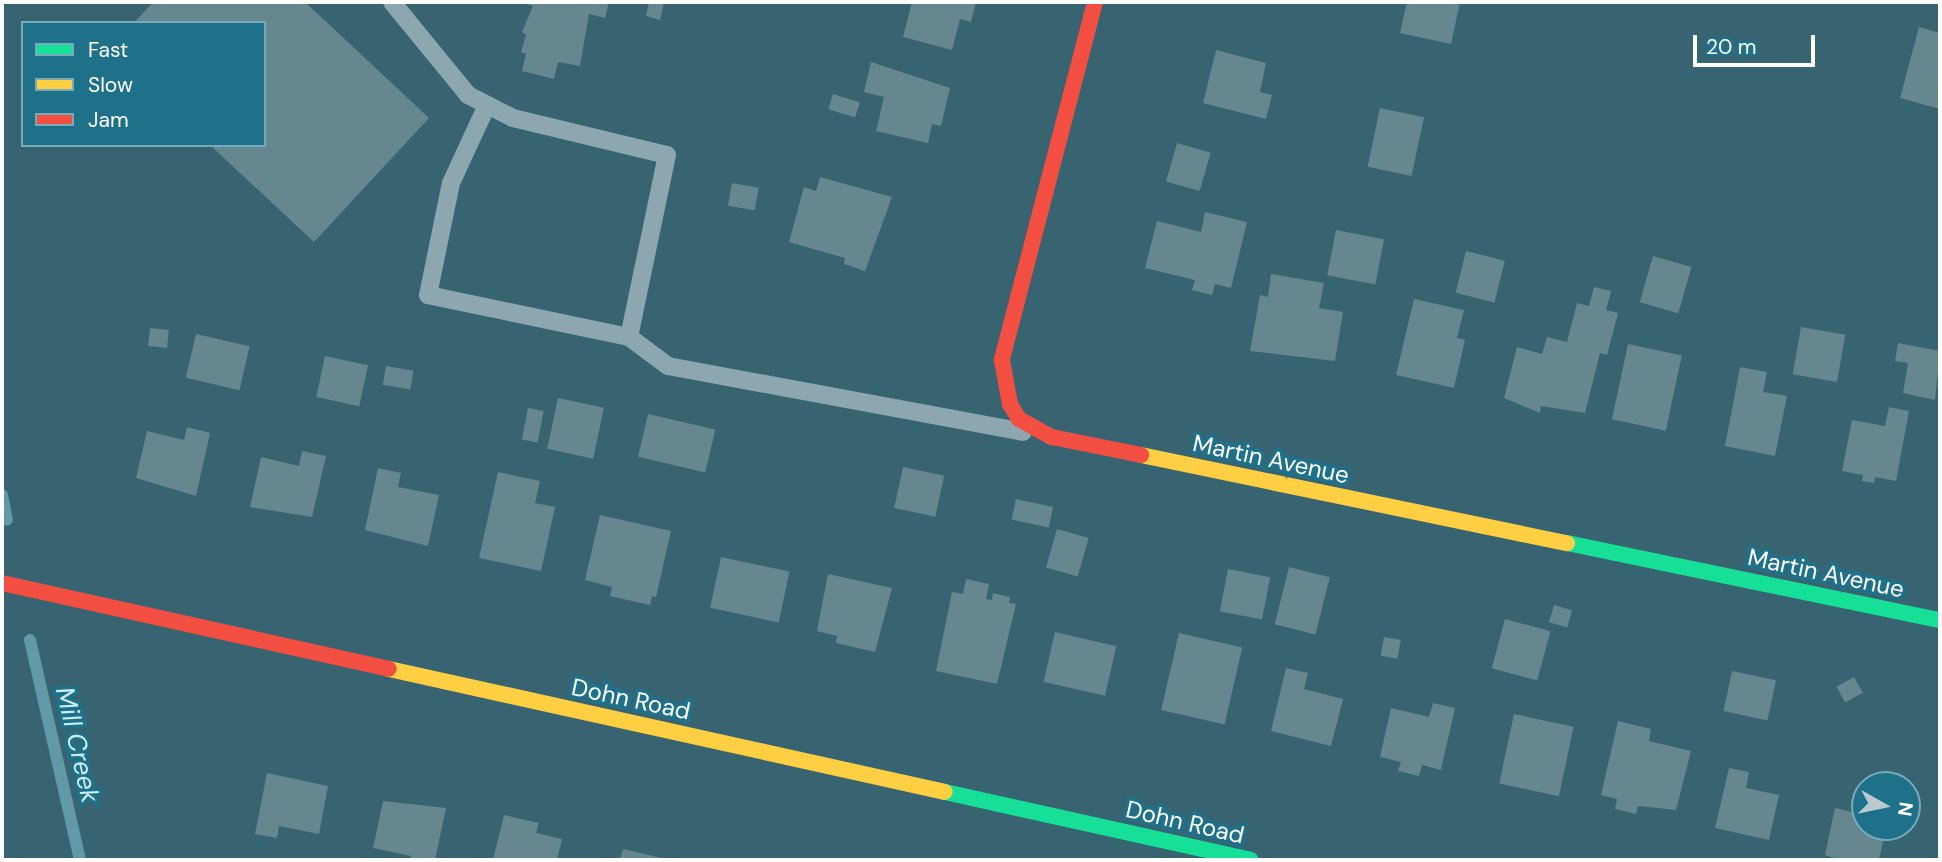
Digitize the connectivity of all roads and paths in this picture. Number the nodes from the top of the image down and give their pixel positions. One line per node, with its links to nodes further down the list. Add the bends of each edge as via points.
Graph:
1 (392, 2): 3 (lane, via 468,96)
2 (1095, 2): 5 (street, Martin Avenue, via 1002,360 1010,404 1019,419)
3 (487, 105): 4 (lane, via 513,118 667,155); 4 (lane, via 452,183 428,295)
4 (629, 337): 5 (lane, via 668,366)
5 (1052, 438): 7 (street, Martin Avenue)
6 (2, 583): 8 (street, Dohn Road)
7 (1940, 620)
8 (1251, 860)

